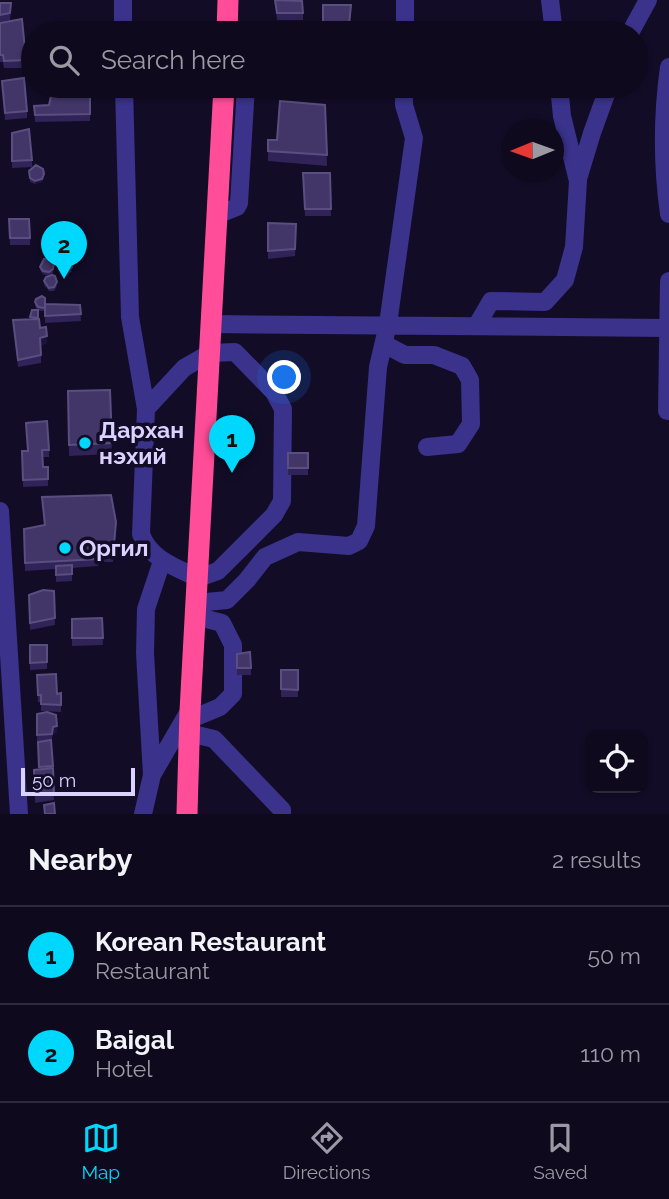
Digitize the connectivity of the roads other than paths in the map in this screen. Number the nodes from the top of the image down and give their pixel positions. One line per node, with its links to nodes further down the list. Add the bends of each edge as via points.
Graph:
1 (122, 0): 6 (street)
2 (228, 0): 7 (highway)
3 (405, 0): 8 (street)
4 (550, 0): 9 (street)
5 (648, 0): 10 (street)
6 (123, 21)
7 (228, 21)
8 (405, 21)
9 (553, 21)
10 (637, 21)
11 (669, 67): 21 (street, via 663,168)
12 (124, 98): 30 (street, via 130,317)
13 (223, 98): 18 (highway)
14 (245, 98): 19 (street)
15 (404, 98): 25 (street, via 414,138)
16 (560, 98): 20 (street)
17 (605, 98): 20 (street)
18 (220, 149): 19 (street); 22 (highway)
19 (243, 151): 22 (street, via 237,207)
20 (578, 181): 26 (street, via 573,247 565,280 545,302 491,302)
21 (669, 214)
22 (217, 215): 24 (highway)
23 (669, 281): 27 (street)
24 (211, 324): 25 (street); 29 (highway)
25 (388, 324): 26 (street); 28 (street)
26 (477, 326): 27 (street)
27 (667, 328): 31 (street)
28 (384, 344): 32 (street, via 405,355 434,355 462,366 470,380 471,424 458,444); 36 (street, via 377,367 366,526 359,541 349,546 298,542 265,557 227,600)
29 (210, 353): 30 (street, via 184,368); 35 (highway); 35 (street, via 235,352 274,392 283,409 282,501 274,515 218,571)
30 (146, 410): 34 (street, via 141,534 145,547)
31 (667, 411)
32 (427, 447)
33 (0, 512): 39 (street)
34 (162, 561): 35 (street); 38 (street, via 146,609)
35 (198, 578): 36 (highway)
36 (196, 610): 37 (highway); 37 (street, via 222,624 233,645 233,694 220,707)
37 (189, 721): 38 (street); 41 (highway); 42 (street, via 214,739)
38 (152, 775): 40 (street)
39 (19, 814)
40 (143, 814)
41 (187, 814)
42 (282, 814)

